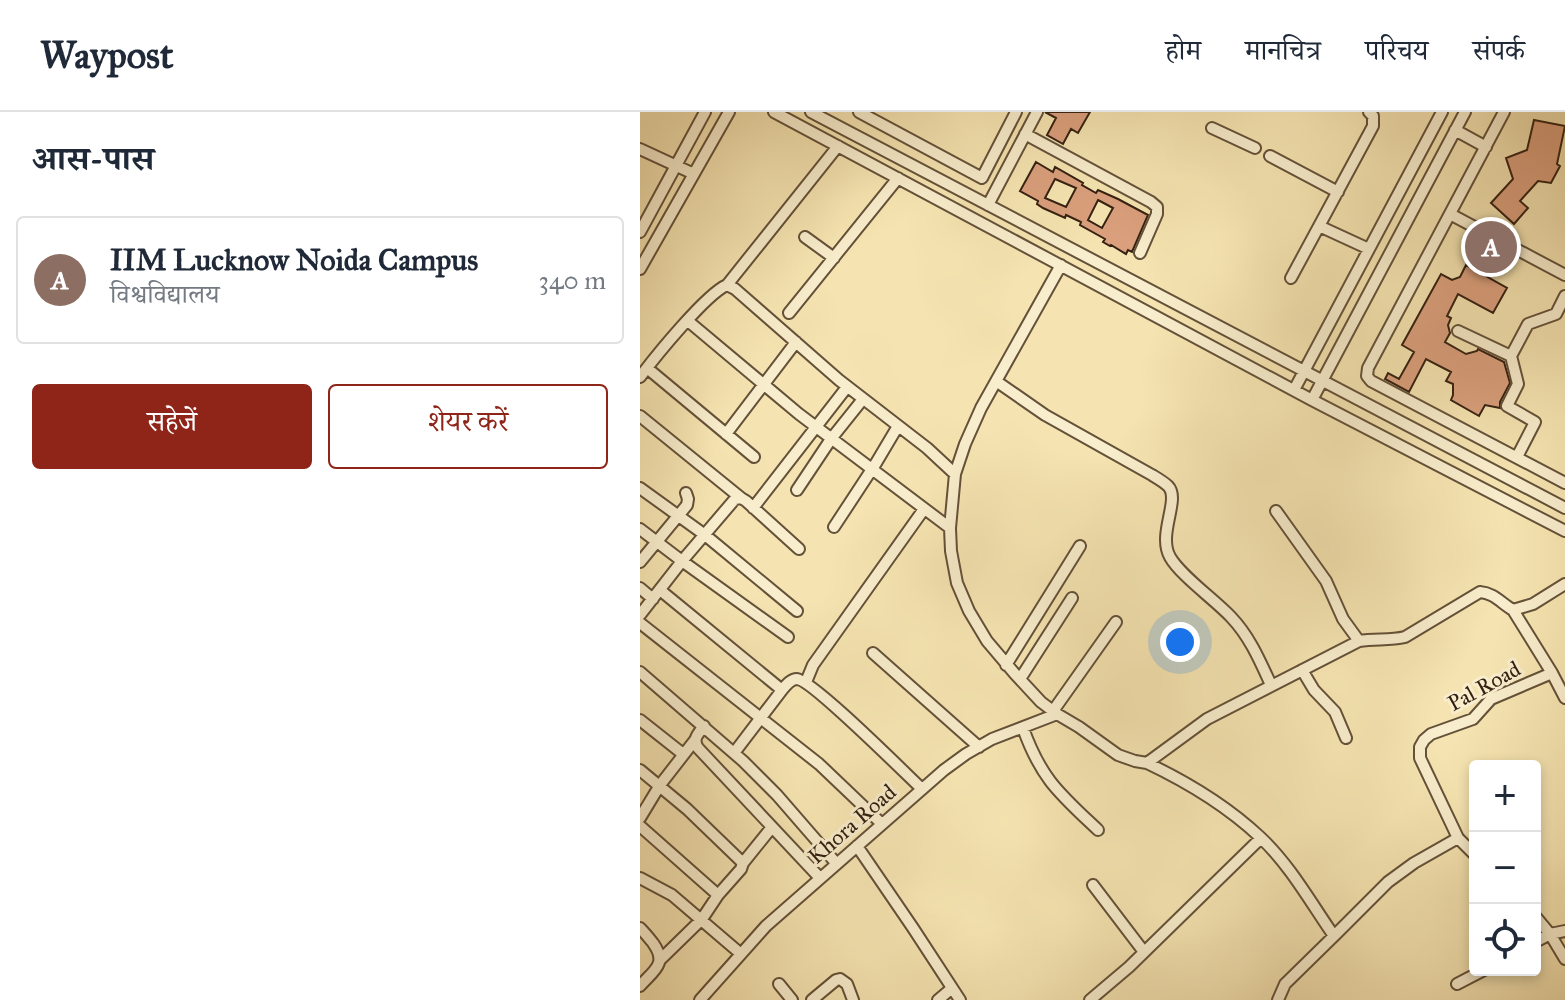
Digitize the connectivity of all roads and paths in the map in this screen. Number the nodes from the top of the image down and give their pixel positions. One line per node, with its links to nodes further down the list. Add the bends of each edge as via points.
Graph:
1 (705, 112): 21 (street)
2 (729, 112): 22 (street)
3 (774, 112): 16 (street)
4 (811, 112): 25 (street)
5 (859, 112): 12 (street)
6 (1016, 112): 12 (street, via 982,178)
7 (1037, 112): 15 (street)
8 (1369, 112): 24 (street, via 1373,126)
9 (1442, 112): 30 (street)
10 (1465, 112): 14 (street)
11 (1504, 112): 17 (street)
12 (879, 117)
13 (1212, 128): 18 (street)
14 (1455, 130): 17 (street); 47 (street)
15 (1025, 134): 25 (street); 31 (street, via 1157,207)
16 (838, 146): 23 (street); 37 (street)
17 (1486, 147): 26 (street)
18 (1255, 148)
19 (640, 149): 21 (street)
20 (1270, 156): 24 (street)
21 (676, 165): 22 (street); 28 (street)
22 (694, 174): 34 (street)
23 (898, 178): 32 (street); 33 (street)
24 (1338, 192): 27 (street)
25 (988, 205): 44 (street)
26 (1450, 214): 35 (street); 59 (street, via 1367,376)
27 (1319, 226): 30 (street); 36 (street)
28 (640, 232)
29 (805, 237): 32 (street)
30 (1369, 249): 44 (street)
31 (1140, 253)
32 (834, 258): 39 (street)
33 (1061, 265): 46 (street); 50 (street)
34 (640, 269)
35 (1565, 275)
36 (1291, 278)
37 (727, 285): 40 (street); 42 (street)
38 (1565, 296): 43 (street, via 1556,314 1528,324)
39 (789, 313)
40 (688, 321): 45 (street); 48 (street)
41 (1458, 331): 43 (street)
42 (796, 342): 48 (street); 49 (street)
43 (1511, 356): 59 (street, via 1518,384 1507,406 1535,422)
44 (1304, 371): 47 (street); 50 (street)
45 (644, 373): 56 (street)
46 (996, 381): 61 (street); 100 (street, via 1168,486 1169,555 1244,632)
47 (1322, 381): 52 (street); 68 (street)
48 (763, 385): 55 (street); 56 (street)
49 (847, 387): 51 (street); 55 (street)
50 (1294, 390): 52 (street)
51 (863, 399): 54 (street); 57 (street)
52 (1312, 400): 75 (street)
53 (640, 416): 66 (street)
54 (898, 426): 60 (street); 61 (street)
55 (815, 427): 57 (street); 67 (street)
56 (726, 434): 58 (street)
57 (831, 439): 60 (street); 64 (street)
58 (754, 457)
59 (1517, 457): 62 (street)
60 (872, 470): 69 (street); 72 (street)
61 (955, 474): 73 (street)
62 (1565, 483)
63 (640, 488): 71 (street)
64 (797, 490)
65 (686, 493): 71 (street, via 687,505)
66 (741, 498): 67 (street); 76 (street)
67 (753, 508): 79 (street)
68 (1565, 508)
69 (924, 509): 73 (street); 99 (street)
70 (1276, 511): 92 (street, via 1326,581)
71 (679, 516): 76 (street); 77 (street)
72 (834, 527)
73 (950, 528): 94 (street, via 957,583 969,611)
74 (640, 529): 77 (street)
75 (1565, 531)
76 (705, 535): 80 (street); 87 (street)
77 (657, 542): 80 (street); 81 (street)
78 (1080, 546): 94 (street)
79 (799, 549)
80 (682, 561): 84 (street); 91 (street)
81 (640, 562)
82 (1565, 584): 86 (street)
83 (640, 588): 84 (street)
84 (656, 594): 88 (street); 101 (street)
85 (1072, 598): 98 (street)
86 (1513, 610): 92 (street, via 1480,592 1405,637); 97 (street)
87 (797, 611)
88 (640, 615)
89 (1116, 622): 103 (street)
90 (640, 623): 104 (street)
91 (788, 637)
92 (1359, 641): 95 (street)
93 (873, 653): 110 (street)
94 (1006, 665): 98 (street)
95 (1302, 670): 100 (street); 108 (street, via 1335,712)
96 (640, 672): 106 (street)
97 (1552, 673): 102 (street); 123 (street, Pal Road, via 1491,699 1473,719 1431,734 1420,747 1420,758)
98 (1020, 679): 103 (street)
99 (806, 682): 101 (street, via 797,679); 116 (street)
100 (1271, 685): 113 (street, via 1207,719)
101 (782, 690): 104 (street)
102 (1565, 698)
103 (1055, 713): 107 (street, Khora Road); 113 (street, via 1118,755)
104 (760, 719): 111 (street); 118 (street, via 819,764)
105 (640, 720): 112 (street)
106 (704, 726): 109 (street); 111 (street)
107 (1023, 728): 110 (street, Khora Road); 121 (street, via 1051,784)
108 (1346, 738)
109 (695, 740): 112 (street); 120 (street)
110 (979, 747): 116 (street, Khora Road)
111 (734, 753): 127 (street)
112 (683, 754): 115 (street)
113 (1147, 763): 122 (street, via 1197,790)
114 (640, 770): 115 (street)
115 (660, 785): 117 (street); 126 (street)
116 (922, 789): 118 (street, Khora Road)
117 (640, 818)
118 (882, 824): 124 (street, Khora Road)
119 (640, 826): 131 (street)
120 (772, 827): 126 (street); 129 (street)
121 (1098, 830)
122 (1261, 838): 137 (street); 139 (street)
123 (1458, 838): 125 (street, Pal Road); 137 (street, via 1388,882)
124 (857, 846): 127 (street, Khora Road); 147 (street)
125 (1469, 849)
126 (743, 863): 131 (street)
127 (836, 863): 129 (street, Khora Road)
128 (640, 878): 132 (street)
129 (820, 878): 140 (street, Khora Road)
130 (1093, 885): 139 (street)
131 (718, 895): 132 (street)
132 (702, 919): 140 (street); 141 (street)
133 (1541, 923): 136 (street)
134 (640, 928): 141 (street)
135 (1565, 931): 136 (street)
136 (1550, 934): 138 (street); 142 (street)
137 (1334, 936): 155 (street, via 1285,984)
138 (1541, 939)
139 (1144, 952): 154 (street)
140 (741, 954): 148 (street, Khora Road)
141 (661, 959): 146 (street)
142 (1565, 959)
143 (1472, 976): 145 (street)
144 (779, 984): 149 (street)
145 (1457, 984)
146 (640, 986)
147 (951, 989): 152 (street); 153 (street)
148 (700, 1000)
149 (792, 1000)
150 (812, 1000): 151 (street, via 840,979)
151 (853, 1000)
152 (938, 1000)
153 (960, 1000)
154 (1090, 1000)
155 (1278, 1000)

